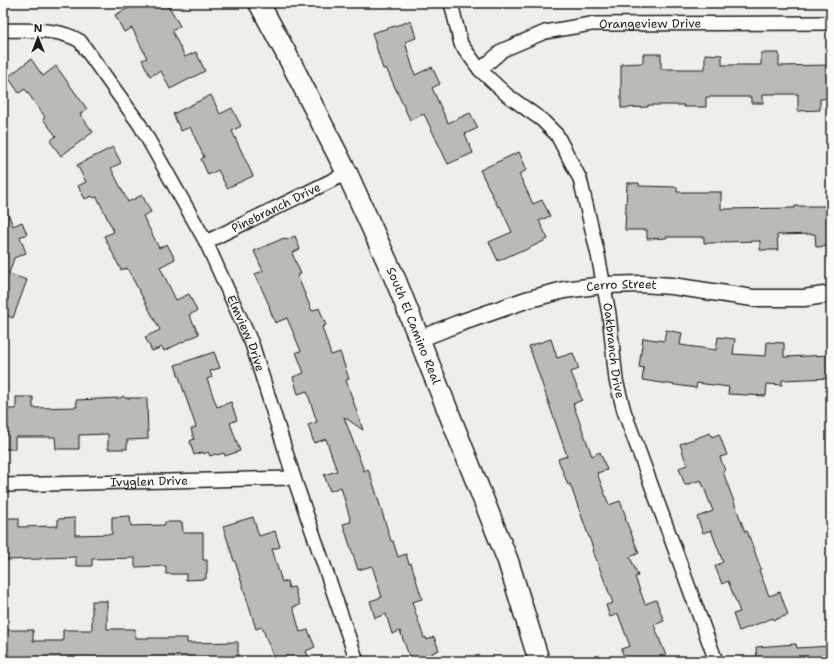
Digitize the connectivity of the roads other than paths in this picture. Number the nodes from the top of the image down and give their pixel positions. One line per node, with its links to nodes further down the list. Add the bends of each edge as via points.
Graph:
1 (259, 3): 6 (main road, South El Camino Real)
2 (451, 3): 5 (street, Oakbranch Drive, via 462,44)
3 (831, 23): 5 (street, Orangeview Drive, via 590,24 545,32 503,50)
4 (3, 30): 7 (street, Elmview Drive, via 51,31 80,41 140,124)
5 (480, 70): 8 (street, Oakbranch Drive, via 507,95 542,120 557,136 580,179)
6 (347, 173): 7 (street, Pinebranch Drive); 10 (main road, South El Camino Real)
7 (206, 242): 11 (street, Elmview Drive, via 252,344)
8 (604, 285): 9 (street, Cerro Street, via 672,286 753,298 804,298); 10 (street, Cerro Street, via 564,290 526,300); 15 (street, Oakbranch Drive, via 616,380 624,411)
9 (831, 294)
10 (419, 339): 14 (main road, South El Camino Real, via 508,561)
11 (294, 478): 12 (street, Ivyglen Drive); 13 (street, Elmview Drive)
12 (3, 485)
13 (357, 661)
14 (538, 661)
15 (716, 661)

